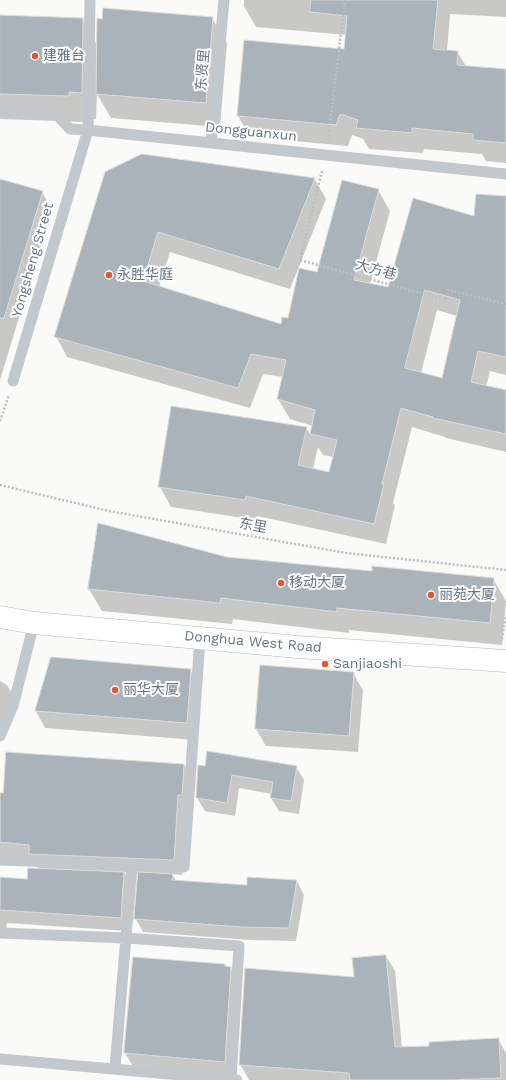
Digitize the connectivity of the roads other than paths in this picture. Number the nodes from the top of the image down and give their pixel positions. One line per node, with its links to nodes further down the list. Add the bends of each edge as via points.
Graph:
1 (90, 0): 4 (lane, Yongsheng Street)
2 (224, 0): 5 (lane, 东贤里)
3 (0, 112): 4 (lane, Dongguanxun, via 57,115 70,129)
4 (88, 130): 5 (lane, Dongguanxun); 7 (lane, Yongsheng Street)
5 (211, 143): 6 (lane, Dongguanxun)
6 (506, 174)
7 (13, 381)
8 (0, 617): 9 (street, Donghua West Road)
9 (34, 623): 10 (street, Donghua West Road); 12 (lane, via 13,706)
10 (200, 638): 11 (street, Donghua West Road); 14 (lane, via 184,868)
11 (506, 661)
12 (0, 736)
13 (0, 860): 14 (lane)
14 (132, 865): 16 (lane)
15 (0, 933): 16 (lane)
16 (126, 938): 18 (lane); 19 (lane, via 239,946)
17 (0, 1059): 18 (lane)
18 (115, 1068): 19 (lane)
19 (234, 1080)

